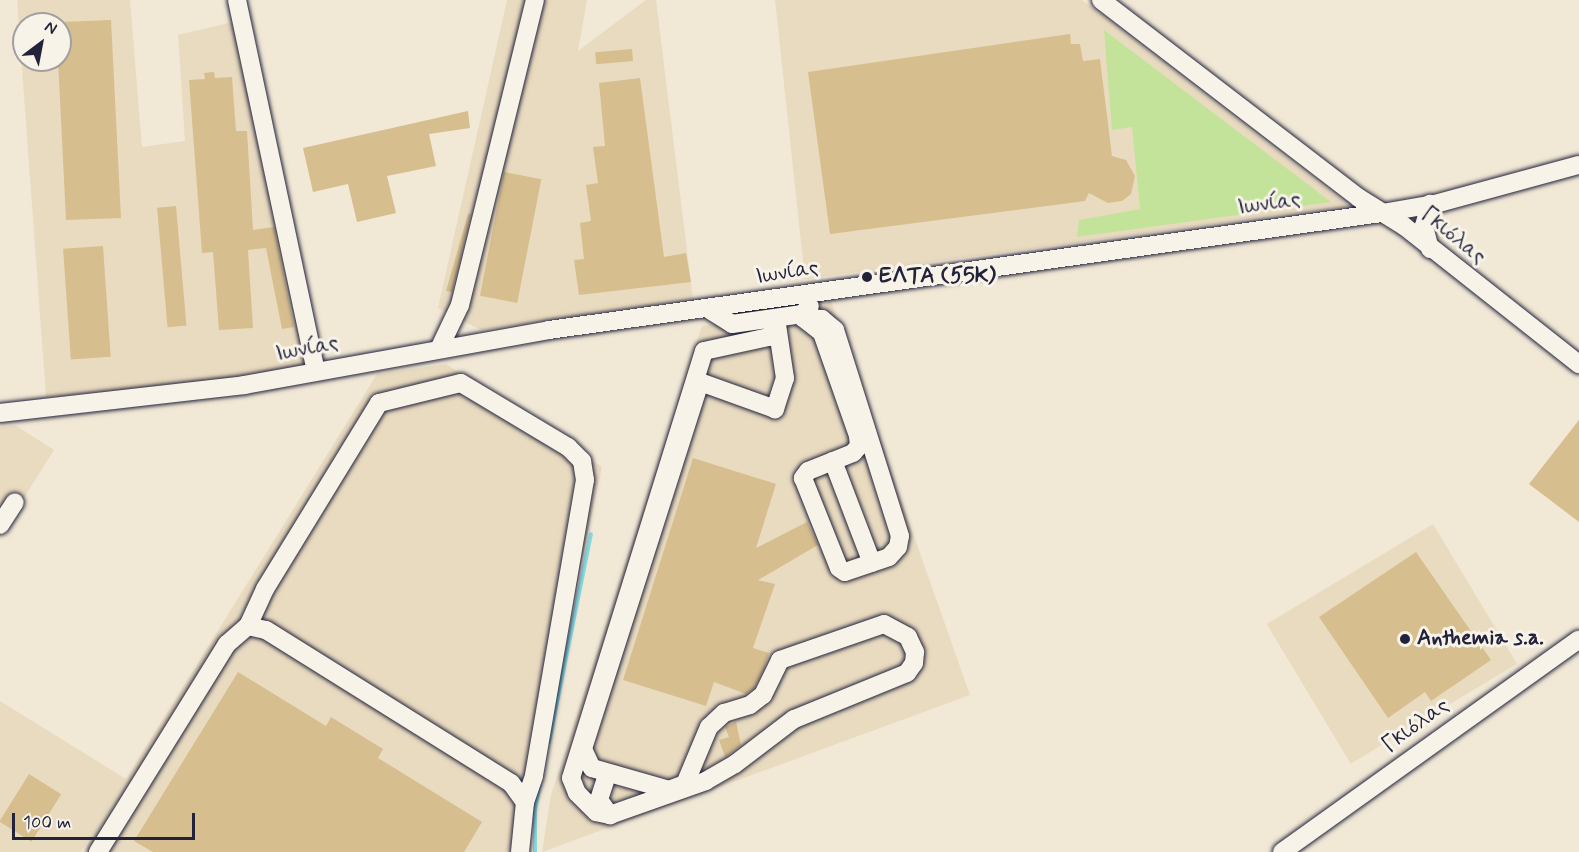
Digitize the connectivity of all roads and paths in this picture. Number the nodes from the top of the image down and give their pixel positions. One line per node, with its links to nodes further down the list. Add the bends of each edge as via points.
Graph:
1 (237, 0): 14 (street)
2 (535, 0): 12 (street, via 460,305)
3 (1101, 0): 6 (street, Γκιόλας)
4 (1579, 165): 5 (street, Ιωνίας)
5 (1430, 204): 6 (street, Ιωνίας); 7 (street, via 1424,226)
6 (1383, 213): 7 (street, Γκιόλας); 8 (street, Ιωνίας)
7 (1430, 249): 13 (street, Γκιόλας)
8 (823, 291): 9 (street, Ιωνίας); 10 (street)
9 (710, 310): 11 (street, via 732,324); 12 (street, Ιωνίας)
10 (803, 316): 11 (street); 16 (street, via 822,333 858,436 859,446 853,453); 19 (street, via 822,319 835,330 900,536 898,547 889,556)
11 (777, 321): 22 (street, via 785,378 775,409 700,382 583,749 592,768); 24 (street, via 769,337 704,351 571,778 586,805)
12 (439, 348): 14 (street, Ιωνίας)
13 (1579, 364)
14 (316, 371): 15 (street, Ιωνίας, via 244,385)
15 (0, 413)
16 (833, 461): 19 (street); 19 (street, via 803,477 839,568 845,572)
17 (15, 502): 18 (street)
18 (0, 525)
19 (872, 563)
20 (248, 626): 23 (street, via 266,630 511,783); 23 (street, via 282,559 379,403 461,383 568,447 582,461 585,480 534,776); 25 (street, via 227,644)
21 (1579, 639): 27 (street, Γκιόλας)
22 (607, 775): 24 (street, via 599,800); 24 (street, via 669,790 685,784 709,727 724,713 750,705 764,695 780,660 885,624 908,638 915,652 907,673 794,718 735,764 706,781)
23 (525, 802): 26 (street)
24 (610, 815)
25 (98, 852)
26 (520, 852)
27 (1282, 852)

